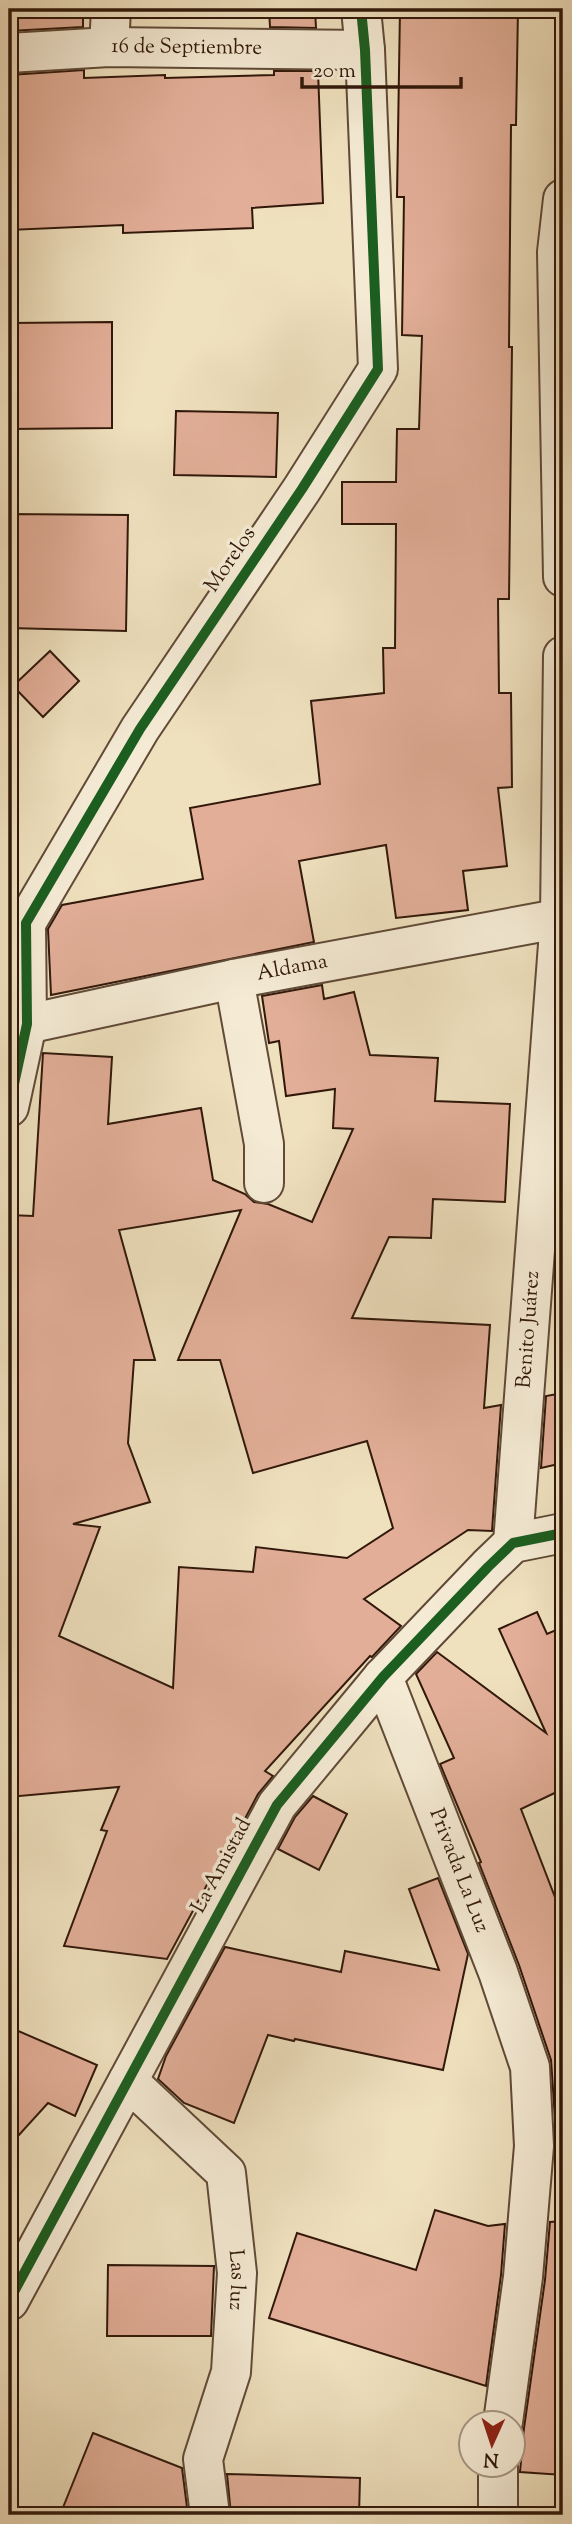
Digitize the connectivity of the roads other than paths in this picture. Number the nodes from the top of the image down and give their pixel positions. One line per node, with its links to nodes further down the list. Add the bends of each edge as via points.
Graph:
1 (111, 9): 3 (street)
2 (361, 9): 4 (street, Morelos)
3 (109, 47): 4 (street, 16 de Septiembre); 5 (street, 16 de Septiembre)
4 (365, 50): 11 (street, Morelos, via 378,369 140,729)
5 (9, 53)
6 (563, 199): 7 (street)
7 (560, 252): 8 (street)
8 (563, 577)
9 (563, 656): 10 (street, Benito Juárez)
10 (561, 918): 12 (street, Aldama); 17 (street, Benito Juárez)
11 (18, 925): 13 (street, Morelos)
12 (234, 979): 13 (street, Aldama); 15 (street, via 264,1144)
13 (27, 1024): 14 (street, Morelos)
14 (9, 1107)
15 (264, 1183)
16 (563, 1534): 17 (street)
17 (513, 1543): 18 (street, La Amistad)
18 (383, 1677): 19 (street, La Amistad, via 277,1805); 21 (street, Privada La Luz, via 530,2067 534,2146)
19 (128, 2081): 20 (street, La Amistad); 23 (street, Las luz, via 226,2173 237,2273 232,2372 203,2459)
20 (9, 2301)
21 (505, 2408)
22 (498, 2478): 24 (street)
23 (210, 2515)
24 (498, 2515)

